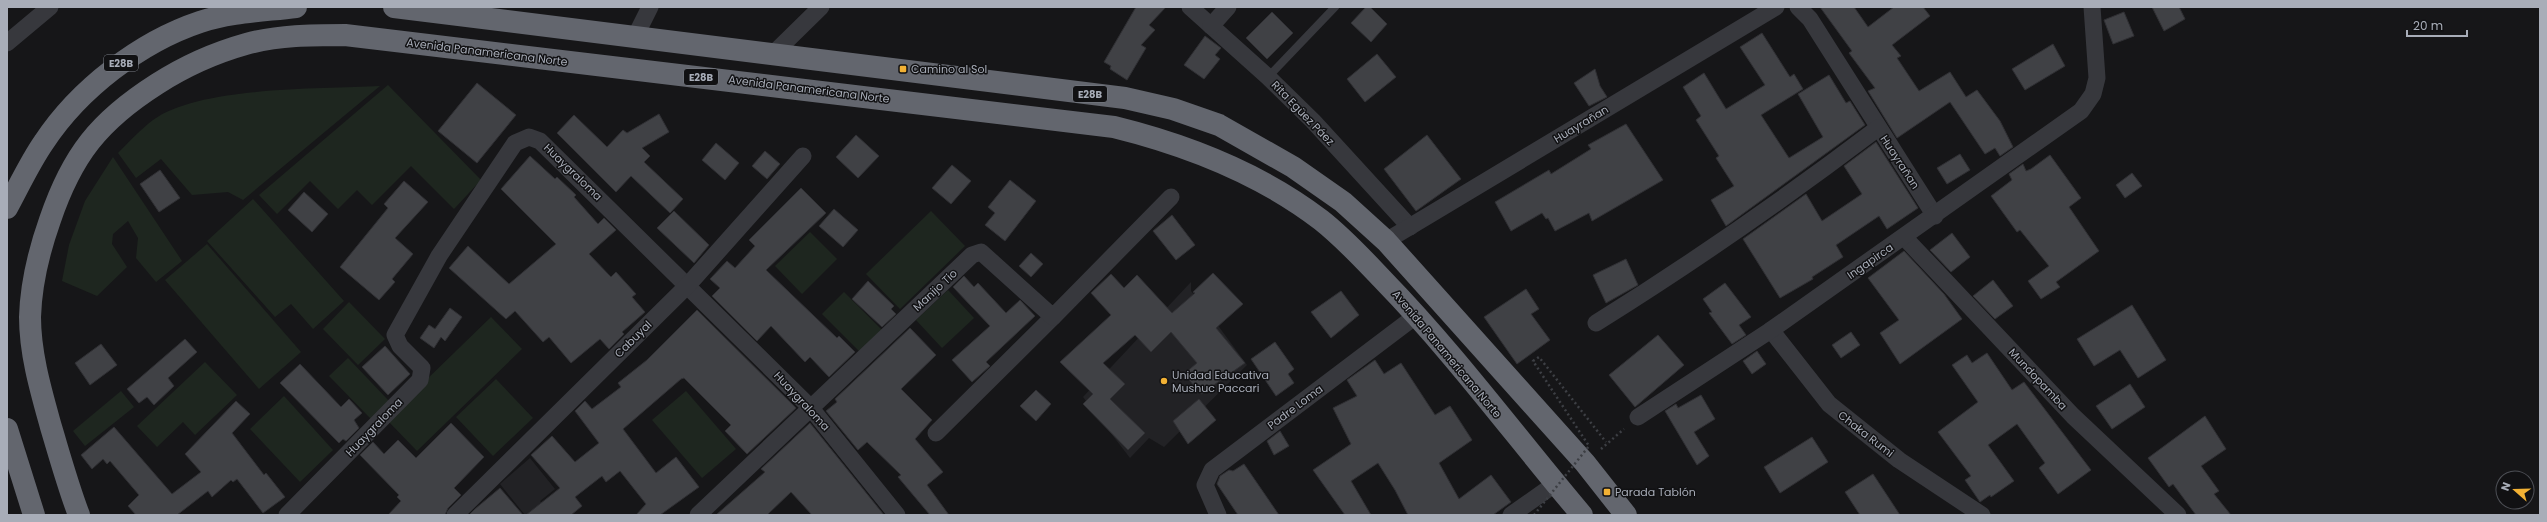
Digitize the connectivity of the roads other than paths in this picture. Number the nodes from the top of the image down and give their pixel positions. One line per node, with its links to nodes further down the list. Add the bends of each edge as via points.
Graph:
1 (50, 7): 15 (street)
2 (296, 7): 21 (highway, E28B, via 200,22 128,57 67,112 44,142)
3 (394, 7): 12 (highway, E28B)
4 (650, 7): 14 (street)
5 (821, 7): 16 (street)
6 (1190, 7): 13 (street, Rita Egüez Páez)
7 (1228, 7): 13 (street)
8 (1335, 7): 17 (lane)
9 (1776, 7): 23 (street, Huayrañan)
10 (1798, 7): 18 (street, Huayrañan, via 1810,19)
11 (2092, 7): 22 (street, Ingapirca, via 2097,78 2093,94 2081,111)
12 (421, 8): 14 (highway, E28B)
13 (1211, 26): 17 (street, Rita Egüez Páez)
14 (635, 37): 16 (highway, E28B)
15 (7, 43)
16 (772, 55): 25 (highway, E28B, via 1125,98 1172,109 1219,126 1293,167 1343,202)
17 (1268, 77): 23 (street, Rita Egüez Páez)
18 (1878, 128): 22 (street, Huayrañan); 29 (street, via 1676,274)
19 (803, 156): 26 (street, Cabuyal)
20 (1171, 197): 28 (street)
21 (7, 208)
22 (1935, 216): 24 (street, Ingapirca)
23 (1410, 227): 25 (street, Huayrañan)
24 (1904, 238): 30 (street, Ingapirca); 47 (street, Mundopamba, via 2073,416)
25 (1386, 241): 45 (highway, E28B, via 1585,463)
26 (688, 285): 31 (street, Huaygraloma); 38 (street, Huaygraloma, via 540,141 529,137 515,143 439,256 395,335 400,346 422,368 420,380); 39 (street, Cabuyal)
27 (1417, 315): 35 (highway, Avenida Panamericana Norte / E28B); 37 (highway, Avenida Panamericana Norte / E28B, via 1345,240 1293,202 1235,169 1160,139 1122,129 861,95 345,35 295,36 247,44 194,61 126,104 97,132 76,161 58,196 43,240 32,288 30,318 32,347 40,386); 42 (street, Padre Loma, via 1212,470 1205,485)
28 (1053, 317): 31 (street, Manijo Tio, via 982,252 977,252); 34 (street)
29 (1596, 322)
30 (1771, 330): 32 (street, Ingapirca); 46 (street, Chaka Rumi, via 1829,404 1899,460)
31 (810, 407): 40 (street, Manijo Tio); 41 (street, Huaygraloma)
32 (1638, 417)
33 (7, 429): 36 (highway)
34 (936, 433)
35 (1555, 484): 43 (street); 44 (highway, Avenida Panamericana Norte / E28B)
36 (34, 515)
37 (79, 515)
38 (287, 515)
39 (455, 515)
40 (698, 515)
41 (897, 515)
42 (1218, 515)
43 (1511, 515)
44 (1582, 515)
45 (1626, 515)
46 (1982, 515)
47 (2178, 515)

